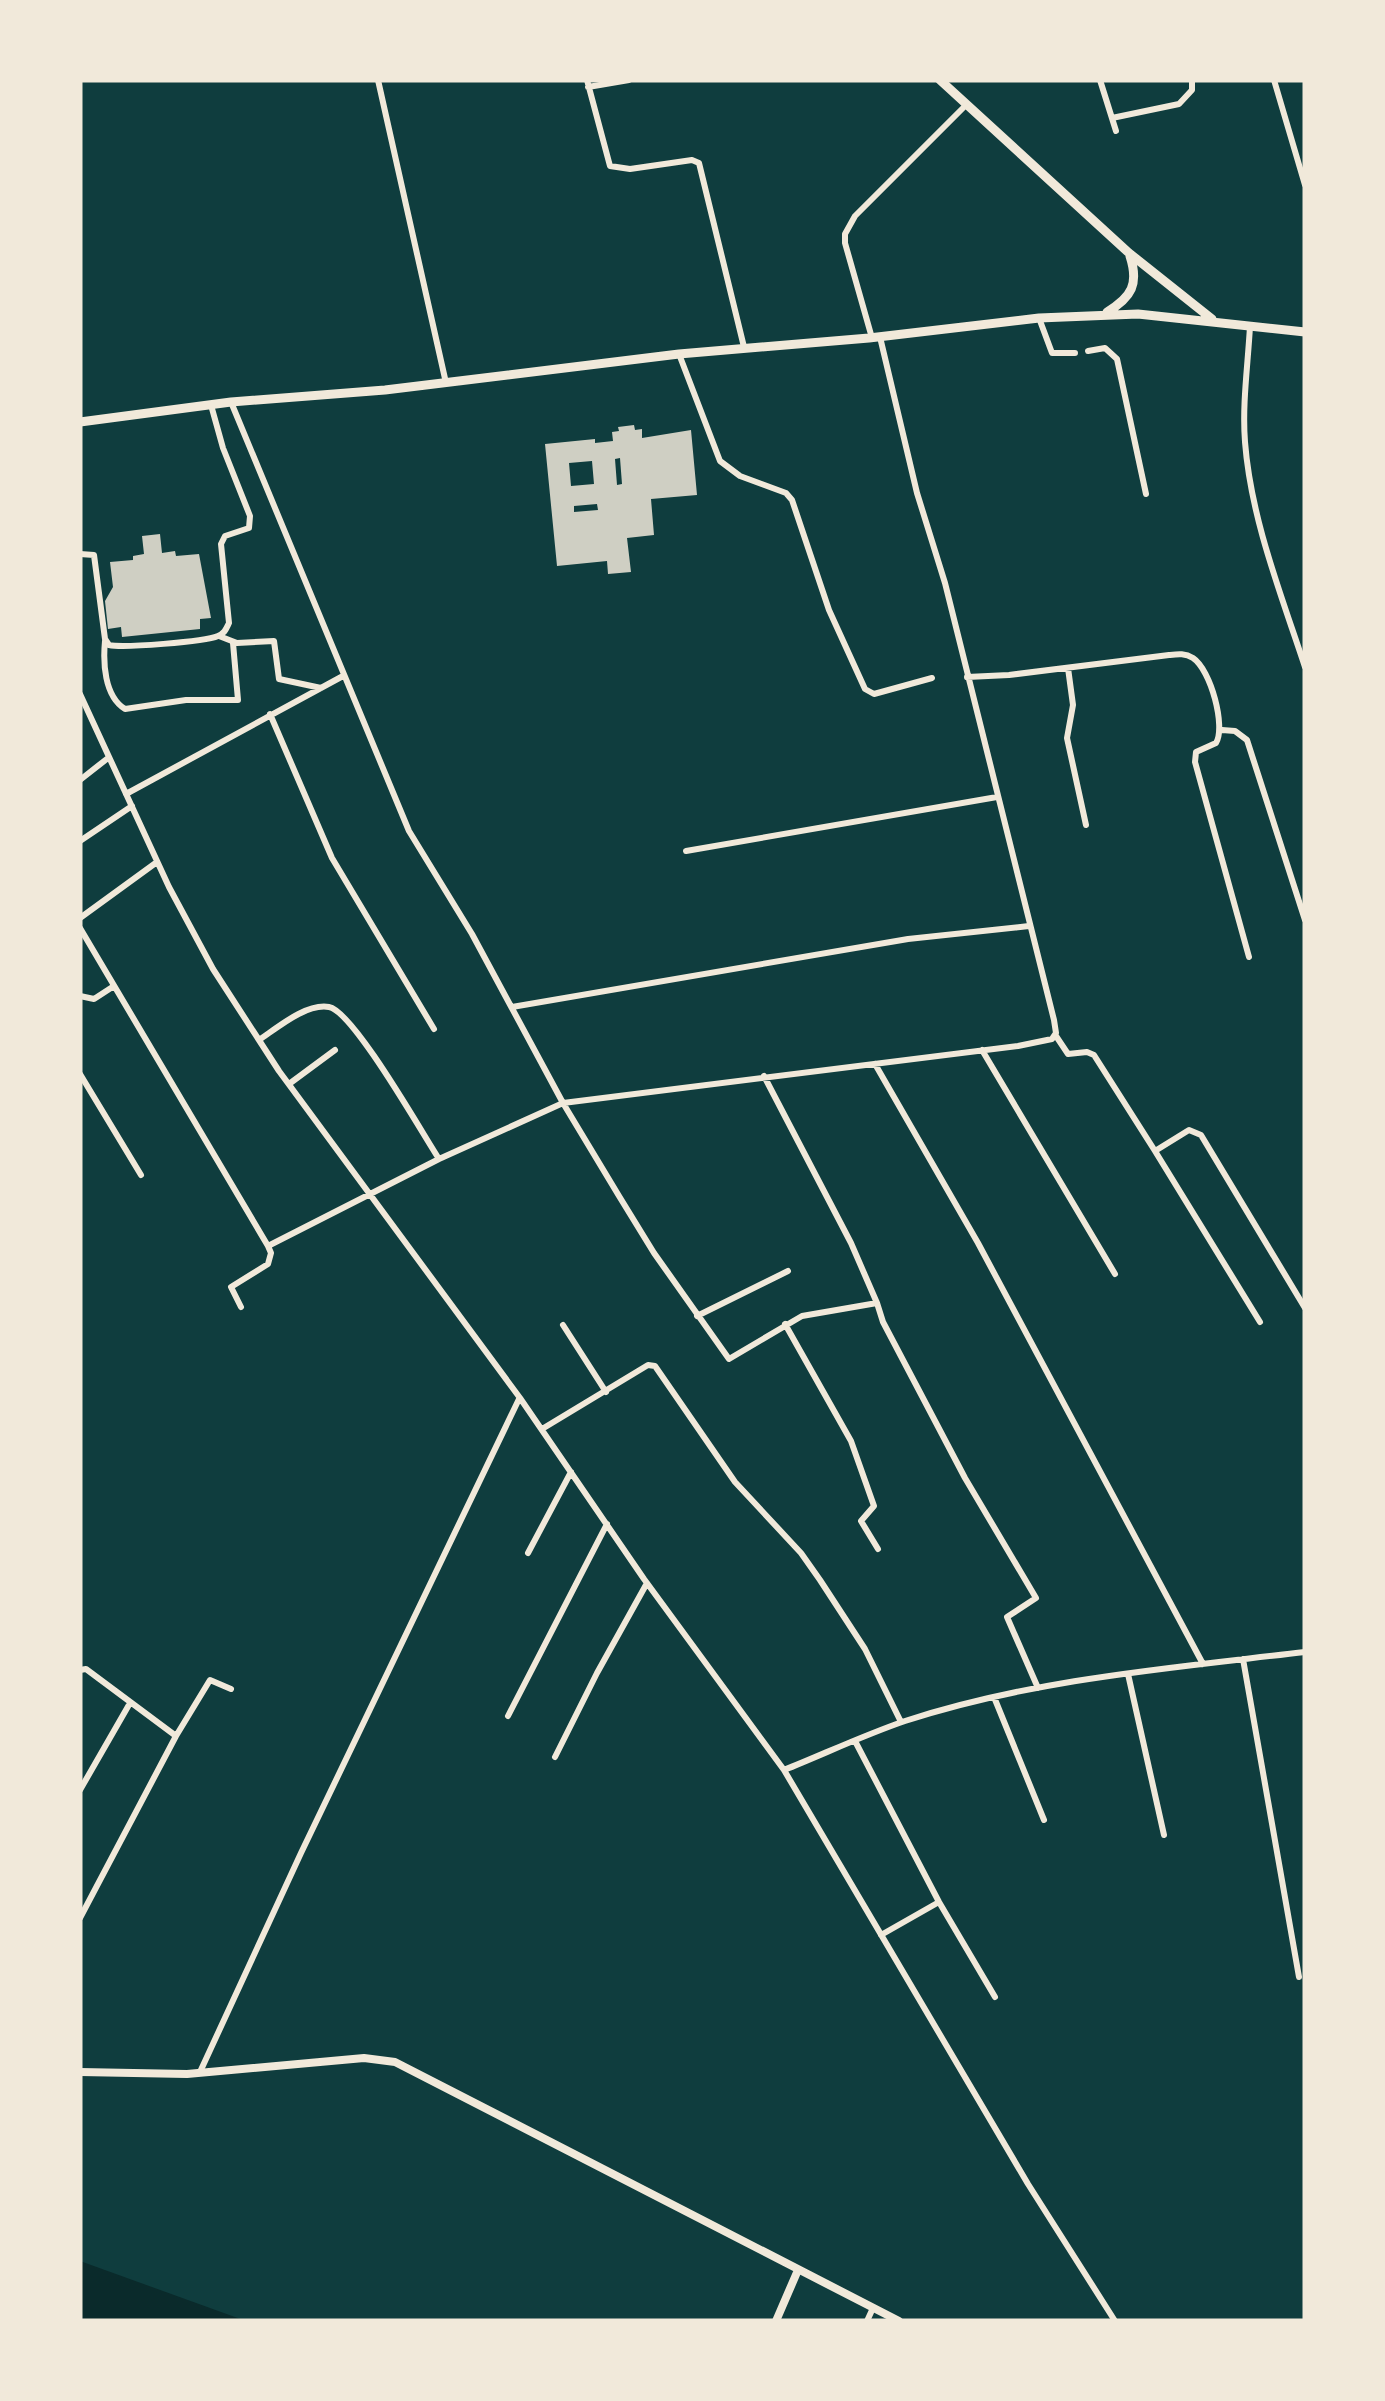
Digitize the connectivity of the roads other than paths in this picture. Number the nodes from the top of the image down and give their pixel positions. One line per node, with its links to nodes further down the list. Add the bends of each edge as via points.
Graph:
1 (378, 80): 23 (street)
2 (629, 80): 7 (street)
3 (940, 80): 8 (main road)
4 (1100, 80): 9 (street)
5 (1192, 80): 9 (street, via 1179,104)
6 (1274, 80): 11 (street)
7 (588, 83): 19 (street, via 610,166 699,163)
8 (966, 104): 12 (main road); 18 (street, via 845,234)
9 (1112, 118): 10 (street)
10 (1116, 132)
11 (1305, 185)
12 (1129, 253): 13 (main road, via 1132,291); 15 (main road)
13 (1105, 314): 14 (main road); 15 (main road)
14 (1039, 318): 18 (main road); 21 (street, via 1052,353)
15 (1214, 320): 16 (main road)
16 (1250, 324): 17 (main road); 32 (street, via 1248,468)
17 (1305, 332)
18 (876, 337): 19 (main road); 35 (street)
19 (744, 348): 22 (main road)
20 (1088, 350): 27 (street, via 1105,348 1117,358)
21 (1075, 352)
22 (678, 354): 23 (main road); 36 (street, via 720,461 792,500 829,610 865,689 874,694)
23 (446, 382): 24 (main road)
24 (232, 402): 25 (main road); 34 (street)
25 (211, 405): 26 (main road); 29 (street, via 250,523 222,544 229,624)
26 (80, 422)
27 (1146, 494)
28 (80, 554): 30 (street, via 94,555)
29 (219, 636): 30 (street, via 115,647); 31 (street)
30 (105, 639): 31 (street, via 107,680 125,709 238,700)
31 (233, 642): 37 (street, via 274,641 279,679)
32 (1305, 667)
33 (1068, 668): 35 (street); 40 (street, via 1185,654 1206,674); 46 (street, via 1074,705 1066,738)
34 (343, 676): 37 (street); 57 (street, via 409,831)
35 (967, 677): 44 (street)
36 (932, 678)
37 (321, 688): 39 (street)
38 (80, 694): 41 (street)
39 (270, 714): 43 (street); 58 (street, via 332,858)
40 (1222, 730): 51 (street, via 1247,740); 54 (street, via 1194,758)
41 (108, 758): 42 (street); 43 (street)
42 (80, 780)
43 (126, 794): 45 (street)
44 (997, 797): 48 (street); 52 (street)
45 (132, 806): 47 (street); 49 (street)
46 (1086, 825)
47 (80, 842)
48 (686, 851)
49 (157, 862): 50 (street); 60 (street)
50 (80, 916)
51 (1305, 920)
52 (1030, 926): 57 (street, via 908,939); 59 (street)
53 (80, 928): 55 (street)
54 (1249, 957)
55 (114, 986): 56 (street, via 94,999); 72 (street)
56 (80, 996)
57 (512, 1007): 67 (street)
58 (434, 1029)
59 (1056, 1036): 62 (street); 68 (street, via 1068,1054 1094,1055)
60 (259, 1040): 66 (street); 69 (street, via 310,1010 336,1009)
61 (334, 1050): 66 (street)
62 (982, 1050): 63 (street); 74 (street)
63 (875, 1064): 65 (street); 92 (street)
64 (80, 1074): 70 (street)
65 (764, 1076): 67 (street); 75 (street)
66 (288, 1084): 71 (street)
67 (563, 1103): 69 (street); 78 (street)
68 (1156, 1151): 77 (street, via 1185,1132 1198,1132); 79 (street)
69 (439, 1159): 71 (street)
70 (141, 1175)
71 (372, 1194): 72 (street); 83 (street)
72 (268, 1246): 76 (street, via 268,1264 231,1288)
73 (788, 1271): 78 (street)
74 (1115, 1274)
75 (877, 1302): 80 (street, via 818,1310); 95 (street, via 965,1478 1036,1598 1007,1617)
76 (240, 1307)
77 (1305, 1308)
78 (698, 1316): 80 (street, via 729,1359)
79 (1260, 1322)
80 (784, 1324): 87 (street, via 855,1451 874,1506 861,1522)
81 (563, 1325): 82 (street)
82 (606, 1392): 84 (street); 100 (street, via 648,1364 656,1366 735,1482 820,1580)
83 (520, 1398): 84 (street); 114 (street)
84 (542, 1429): 85 (street)
85 (572, 1472): 86 (street); 88 (street)
86 (606, 1524): 89 (street); 99 (street)
87 (878, 1549)
88 (528, 1553)
89 (647, 1583): 103 (street); 104 (street)
90 (1305, 1652): 91 (street)
91 (1243, 1659): 92 (street); 111 (street)
92 (1203, 1664): 94 (street)
93 (80, 1670): 98 (street)
94 (1128, 1674): 95 (street); 107 (street)
95 (1038, 1688): 97 (street)
96 (231, 1690): 101 (street, via 210,1679)
97 (994, 1697): 100 (street); 106 (street)
98 (130, 1702): 101 (street); 105 (street)
99 (508, 1716)
100 (902, 1722): 102 (street)
101 (176, 1736): 109 (street)
102 (855, 1742): 104 (street); 108 (street)
103 (555, 1758)
104 (784, 1770): 110 (street)
105 (80, 1790)
106 (1044, 1820)
107 (1164, 1835)
108 (939, 1902): 110 (street); 112 (street)
109 (80, 1918)
110 (881, 1935): 120 (street)
111 (1299, 1977)
112 (994, 1997)
113 (80, 2072): 114 (street)
114 (200, 2072): 115 (street, via 364,2058 395,2062)
115 (798, 2270): 116 (street); 117 (street)
116 (873, 2308): 118 (street); 119 (street)
117 (776, 2321)
118 (867, 2321)
119 (899, 2321)
120 (1115, 2321)

